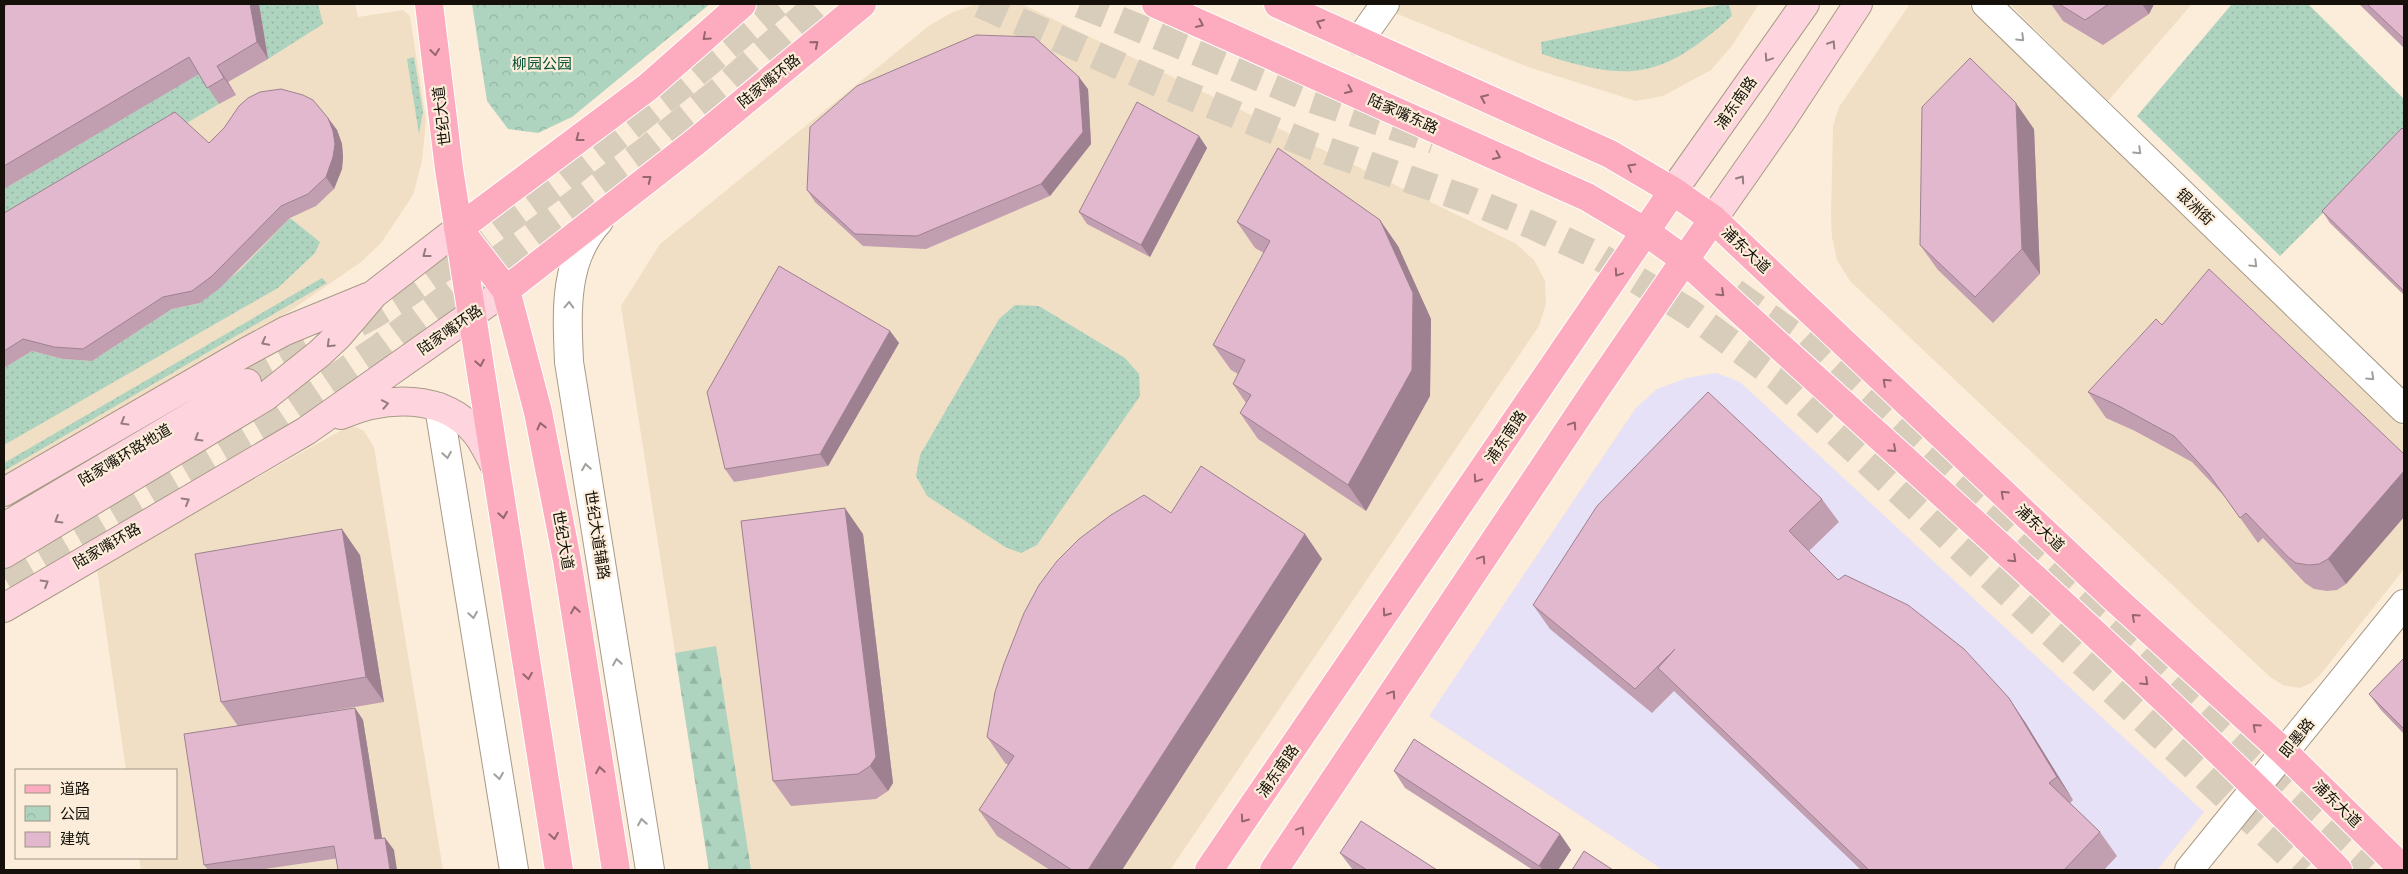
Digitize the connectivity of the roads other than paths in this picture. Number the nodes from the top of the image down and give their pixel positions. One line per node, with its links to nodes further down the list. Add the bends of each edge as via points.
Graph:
1 (429, 4): 14 (main road, 世纪大道, one-way to 14)
2 (742, 4): 14 (main road, one-way to 14, via 648,87)
3 (862, 4): 12 (main road, 陆家嘴环路, one-way to 3)
4 (1156, 4): 15 (main road, 陆家嘴东路, one-way to 15, via 1587,197)
5 (1278, 4): 10 (main road, one-way to 5)
6 (1385, 4): 10 (street)
7 (1805, 4): 11 (main road, 浦东南路, one-way to 11)
8 (1858, 4): 13 (main road, one-way to 8)
9 (1986, 4): 22 (street, 银洲街, one-way to 22)
10 (1358, 41): 11 (main road, one-way to 10, via 1610,154)
11 (1673, 191): 13 (main road, 浦东大道); 15 (main road, 浦东南路)
12 (609, 209): 17 (main road, 陆家嘴环路); 35 (street, 世纪大道辅路, one-way to 12, via 568,347 570,274 578,250)
13 (1713, 219): 16 (main road); 30 (main road, 浦东大道, one-way to 13, via 2112,596)
14 (458, 229): 17 (main road, 世纪大道); 18 (main road, one-way to 18); 19 (main road, 世纪大道)
15 (1646, 232): 16 (main road); 36 (main road, 浦东南路, one-way to 36)
16 (1685, 260): 31 (main road, one-way to 31, via 1967,516); 37 (main road, one-way to 16)
17 (506, 290): 19 (main road, 陆家嘴环路); 34 (main road, 世纪大道, one-way to 17, via 547,452)
18 (374, 294): 25 (main road, one-way to 25, via 254,348); 27 (main road, one-way to 27, via 320,353 265,397)
19 (472, 315): 23 (main road, 陆家嘴环路); 24 (main road, 世纪大道, one-way to 24)
20 (247, 383): 26 (main road, 陆家嘴环路地道)
21 (439, 407): 23 (main road, one-way to 21, via 344,414 394,402 412,401); 24 (main road, via 464,420 476,433); 32 (street, one-way to 32)
22 (2404, 409)
23 (306, 431): 29 (main road, 陆家嘴环路, one-way to 23)
24 (495, 467): 33 (main road, 世纪大道, one-way to 33)
25 (4, 492)
26 (4, 527)
27 (4, 554)
28 (2404, 604): 30 (street, 即墨路)
29 (4, 608)
30 (2285, 753): 31 (street, 即墨路); 40 (main road, 浦东大道)
31 (2257, 787): 38 (street, 即墨路); 39 (main road)
32 (514, 870)
33 (559, 870)
34 (616, 870)
35 (650, 870)
36 (1209, 870)
37 (1274, 870)
38 (2189, 870)
39 (2338, 870)
40 (2404, 870)

